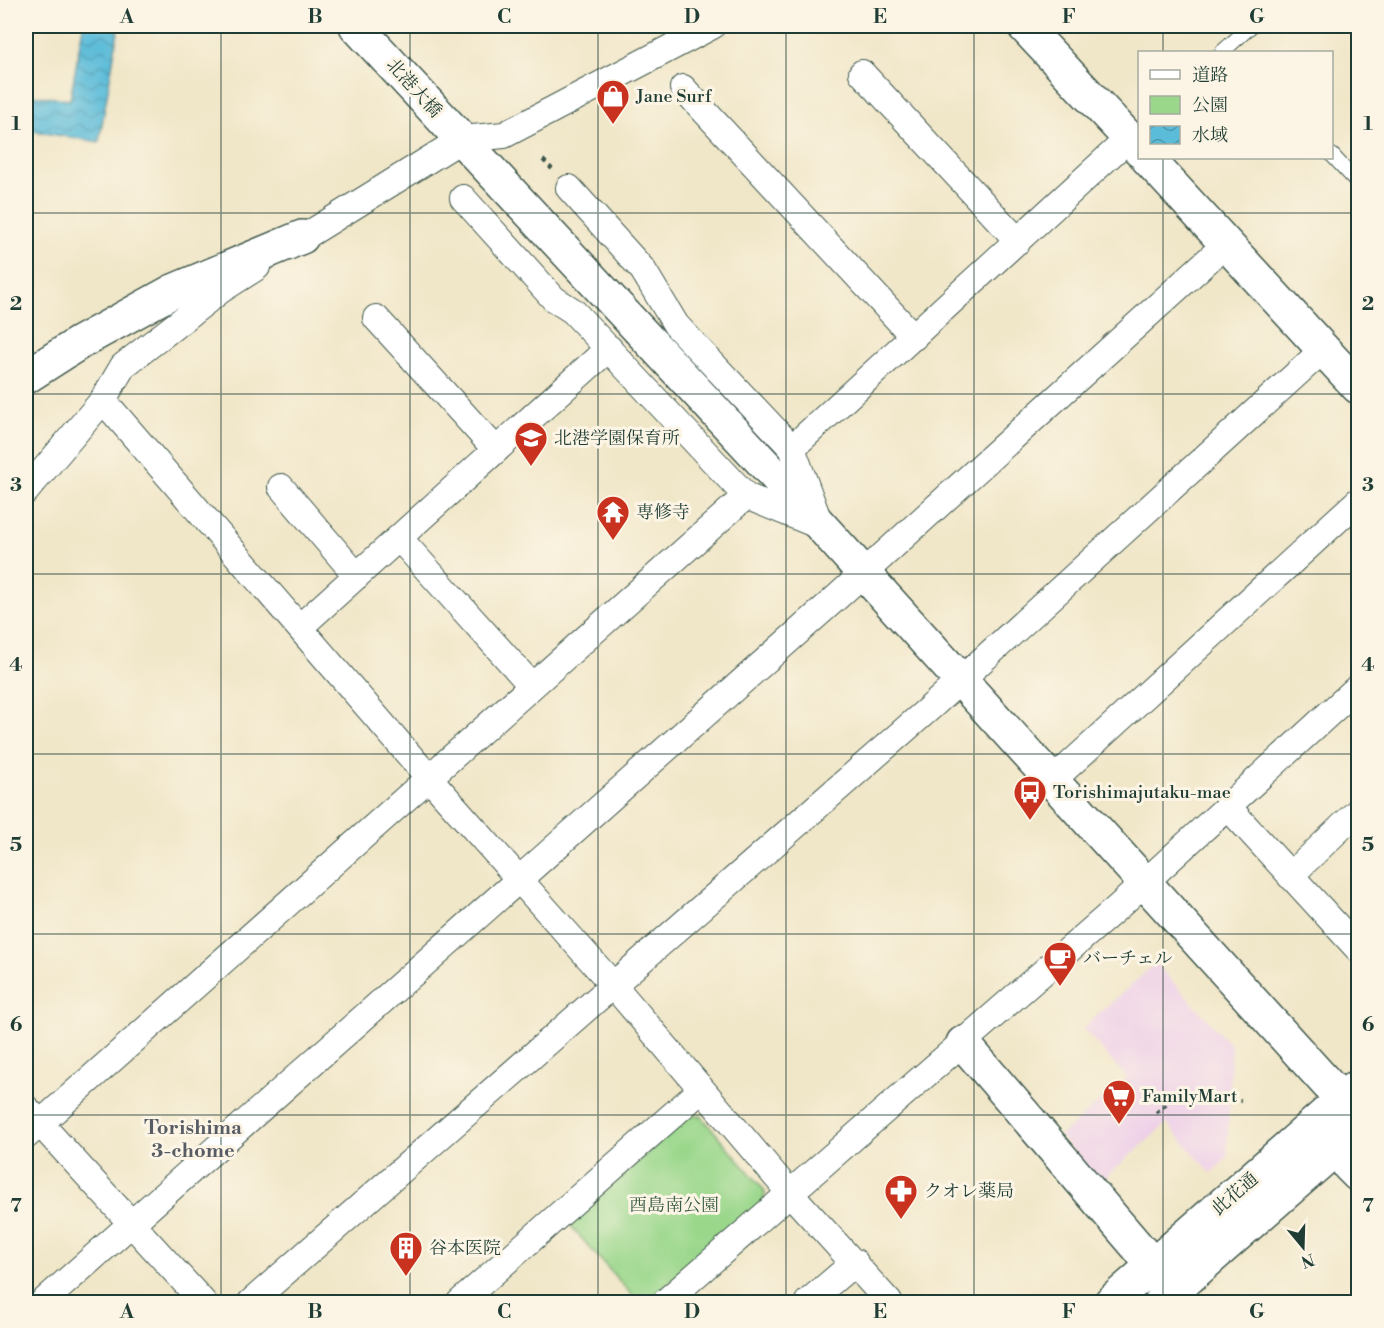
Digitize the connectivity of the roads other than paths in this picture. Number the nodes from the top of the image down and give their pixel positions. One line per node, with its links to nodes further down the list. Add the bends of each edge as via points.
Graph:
1 (356, 26): 8 (main road, 北港大橋)
2 (712, 26): 8 (street, via 504,135)
3 (1024, 26): 9 (main road)
4 (1251, 26): 5 (lane)
5 (1228, 51)
6 (862, 73): 17 (street)
7 (683, 88): 20 (street)
8 (454, 132): 16 (street); 32 (main road, 北港大橋)
9 (1138, 142)
10 (1138, 144): 17 (street)
11 (1333, 155): 13 (lane)
12 (1153, 159): 18 (main road)
13 (1359, 183)
14 (569, 188): 26 (street, via 644,270 676,325)
15 (463, 198): 21 (street, via 554,299 573,311)
16 (302, 237): 23 (main road, via 173,291); 25 (street, via 221,291 123,366)
17 (1018, 241): 20 (street)
18 (1227, 243): 22 (main road); 34 (street)
19 (376, 318): 27 (street)
20 (914, 337): 26 (street)
21 (609, 348): 27 (street); 30 (street)
22 (1324, 349): 24 (main road); 37 (street)
23 (26, 377)
24 (1359, 387)
25 (103, 400): 29 (street); 36 (street)
26 (792, 448): 32 (street)
27 (496, 450): 33 (street)
28 (281, 487): 35 (street)
29 (26, 491)
30 (746, 496): 32 (street); 38 (street)
31 (1359, 501): 41 (street)
32 (821, 527): 34 (main road, 北港大橋)
33 (399, 538): 35 (street); 38 (street)
34 (864, 573): 37 (main road, 北港大橋); 45 (street)
35 (357, 576): 36 (street)
36 (301, 627): 40 (street)
37 (961, 680): 41 (main road, 北港大橋); 48 (street)
38 (532, 686): 40 (street)
39 (1359, 687): 42 (street)
40 (429, 778): 45 (street); 52 (street)
41 (1052, 781): 46 (main road, 北港大橋)
42 (1228, 807): 44 (street); 46 (street)
43 (1359, 811): 44 (street)
44 (1290, 876): 47 (street)
45 (520, 880): 48 (street); 56 (street)
46 (1145, 883): 49 (street); 51 (main road, 北港大橋)
47 (1359, 949)
48 (614, 986): 50 (street); 61 (street)
49 (963, 1043): 55 (street); 58 (main road)
50 (701, 1090): 55 (street); 62 (street)
51 (1350, 1092): 53 (main road); 58 (main road, 此花通)
52 (30, 1123): 56 (street)
53 (1352, 1135): 54 (main road, via 1349,1166); 67 (main road, 此花通)
54 (1359, 1175)
55 (790, 1193): 57 (street); 63 (street)
56 (132, 1225): 59 (street); 60 (street)
57 (855, 1262): 64 (street); 65 (street)
58 (1154, 1265): 66 (main road, 此花通)
59 (43, 1302)
60 (203, 1302)
61 (251, 1302)
62 (460, 1302)
63 (665, 1302)
64 (808, 1302)
65 (889, 1302)
66 (1111, 1302)
67 (1161, 1302)

